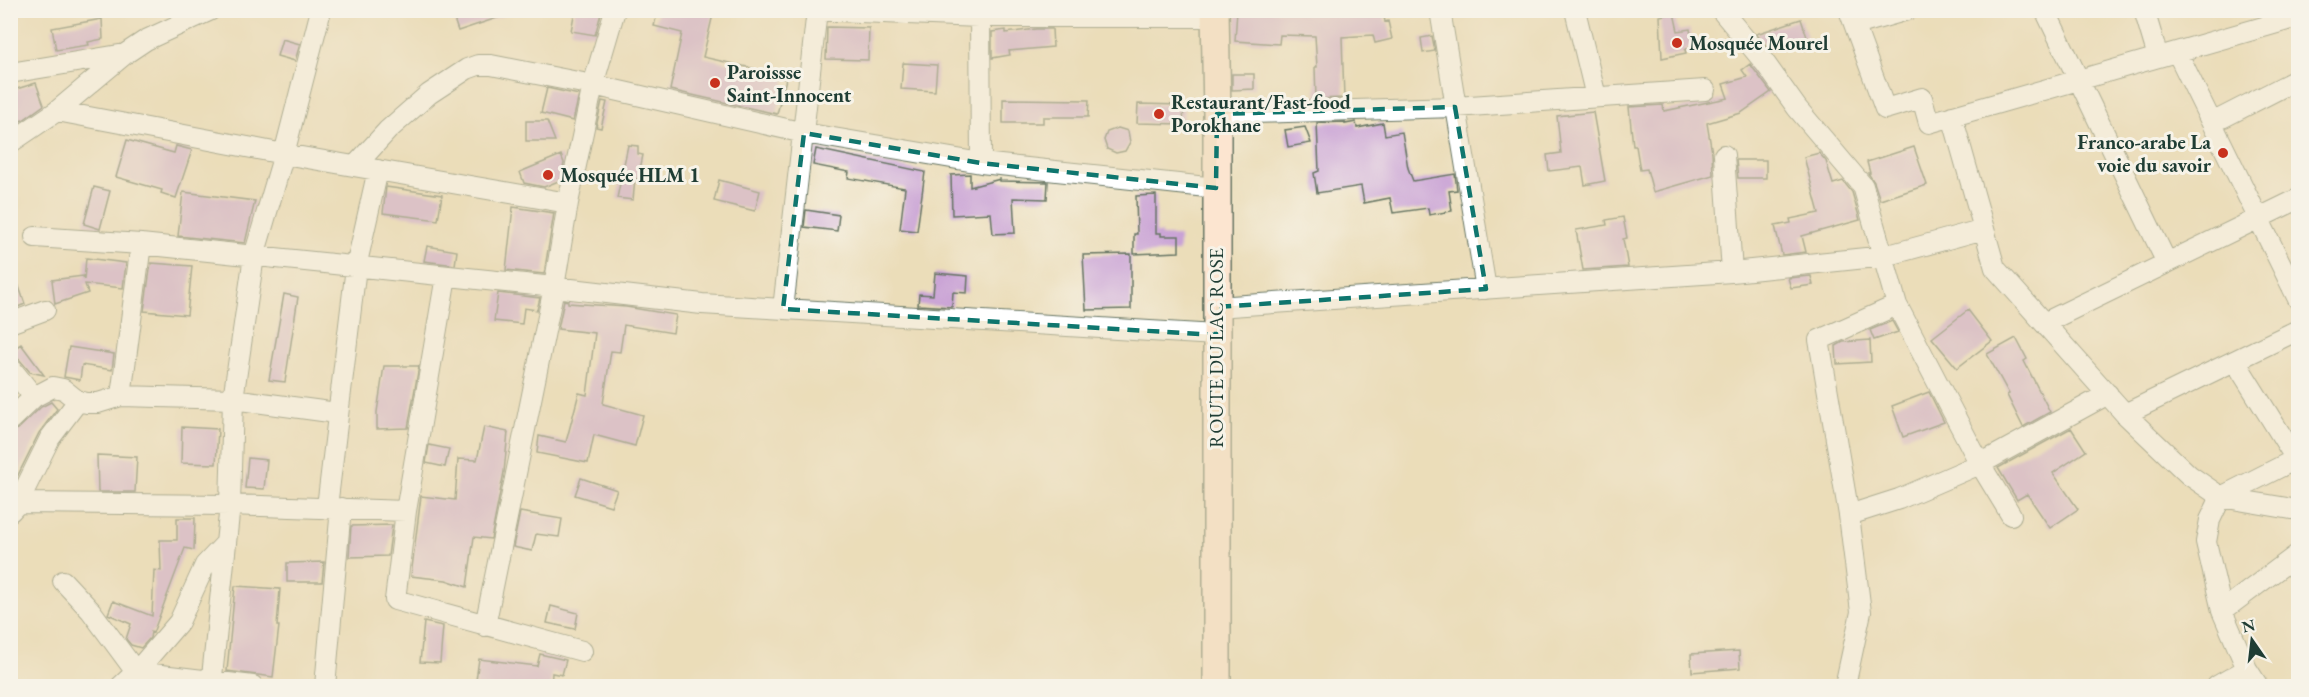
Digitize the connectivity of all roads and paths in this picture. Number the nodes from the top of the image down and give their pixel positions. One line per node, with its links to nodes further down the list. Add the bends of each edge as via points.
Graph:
1 (211, 10): 16 (street)
2 (321, 10): 31 (street)
3 (615, 10): 21 (street)
4 (812, 10): 11 (street)
5 (1440, 10): 24 (street)
6 (1575, 10): 23 (street)
7 (1721, 10): 44 (street, via 1863,186)
8 (1908, 10): 15 (street)
9 (2045, 10): 20 (street)
10 (2144, 10): 17 (street)
11 (817, 11): 12 (street); 29 (street)
12 (979, 14): 13 (street); 33 (street)
13 (1215, 14): 26 (main road, ROUTE DU LAC ROSE)
14 (2298, 17): 17 (street)
15 (1853, 18): 27 (street, via 1885,109 1922,98 1929,123)
16 (125, 54): 18 (street); 25 (street)
17 (2167, 54): 20 (street); 28 (street)
18 (10, 73)
19 (2298, 79): 28 (street)
20 (2078, 80): 27 (street); 45 (street)
21 (593, 85): 29 (street); 34 (street, via 478,65 429,94); 38 (street)
22 (1705, 90): 23 (street)
23 (1596, 97): 24 (street)
24 (1455, 107): 26 (street); 50 (street)
25 (57, 111): 30 (street); 31 (street)
26 (1217, 114): 36 (main road, ROUTE DU LAC ROSE)
27 (1952, 116): 40 (street)
28 (2212, 123): 39 (street)
29 (804, 133): 33 (street); 54 (street)
30 (10, 143)
31 (284, 154): 34 (street); 43 (street)
32 (1725, 155): 47 (street)
33 (981, 163): 36 (street)
34 (355, 166): 35 (street)
35 (378, 170): 38 (street); 46 (street)
36 (1216, 188): 53 (main road, ROUTE DU LAC ROSE)
37 (2298, 199): 39 (street)
38 (568, 203): 49 (street)
39 (2259, 218): 45 (street); 51 (street)
40 (1984, 229): 44 (street); 57 (street, via 1995,267)
41 (35, 237): 42 (street)
42 (141, 244): 43 (street); 63 (street)
43 (254, 256): 46 (street); 65 (street)
44 (1885, 256): 47 (street); 52 (street)
45 (2167, 263): 57 (street)
46 (356, 267): 48 (street); 67 (street)
47 (1732, 272): 50 (street)
48 (446, 276): 49 (street); 77 (street)
49 (554, 287): 54 (street); 84 (street)
50 (1486, 289): 53 (street)
51 (2298, 299)
52 (1897, 305): 71 (street); 78 (street, via 1819,340)
53 (1216, 307): 59 (main road, ROUTE DU LAC ROSE)
54 (783, 309): 59 (street)
55 (45, 310): 56 (street)
56 (10, 323)
57 (2044, 323): 62 (street)
58 (2298, 330): 60 (street)
59 (1216, 335): 92 (main road, ROUTE DU LAC ROSE)
60 (2235, 361): 68 (street); 70 (street)
61 (10, 367): 64 (street)
62 (2108, 394): 68 (street); 71 (street)
63 (121, 396): 65 (street); 66 (street, via 98,403)
64 (34, 397): 66 (street, via 58,387); 69 (street)
65 (233, 399): 67 (street); 73 (street)
66 (78, 401): 75 (street, via 50,438)
67 (337, 413): 74 (street)
68 (2126, 414): 72 (street, via 2189,475)
69 (10, 420)
70 (2297, 458): 72 (street)
71 (1980, 464): 78 (street, via 1899,499); 79 (street)
72 (2222, 497): 76 (street); 83 (street, via 2210,520 2206,542)
73 (230, 505): 74 (street); 75 (street); 80 (street)
74 (334, 507): 77 (street); 91 (street)
75 (14, 508)
76 (2298, 510)
77 (406, 511): 84 (street, via 395,600)
78 (1849, 515): 93 (street, via 1861,612)
79 (2011, 515)
80 (224, 545): 87 (street, via 205,566 179,622); 88 (street)
81 (2298, 554): 83 (street)
82 (63, 581): 87 (street, via 91,611)
83 (2222, 611): 86 (street)
84 (485, 626): 85 (street)
85 (582, 651)
86 (2247, 669): 94 (street); 95 (street)
87 (136, 672): 88 (street); 89 (street)
88 (211, 684): 90 (street)
89 (121, 687)
90 (253, 687)
91 (325, 687)
92 (1217, 687)
93 (1845, 687)
94 (2217, 687)
95 (2258, 687)

